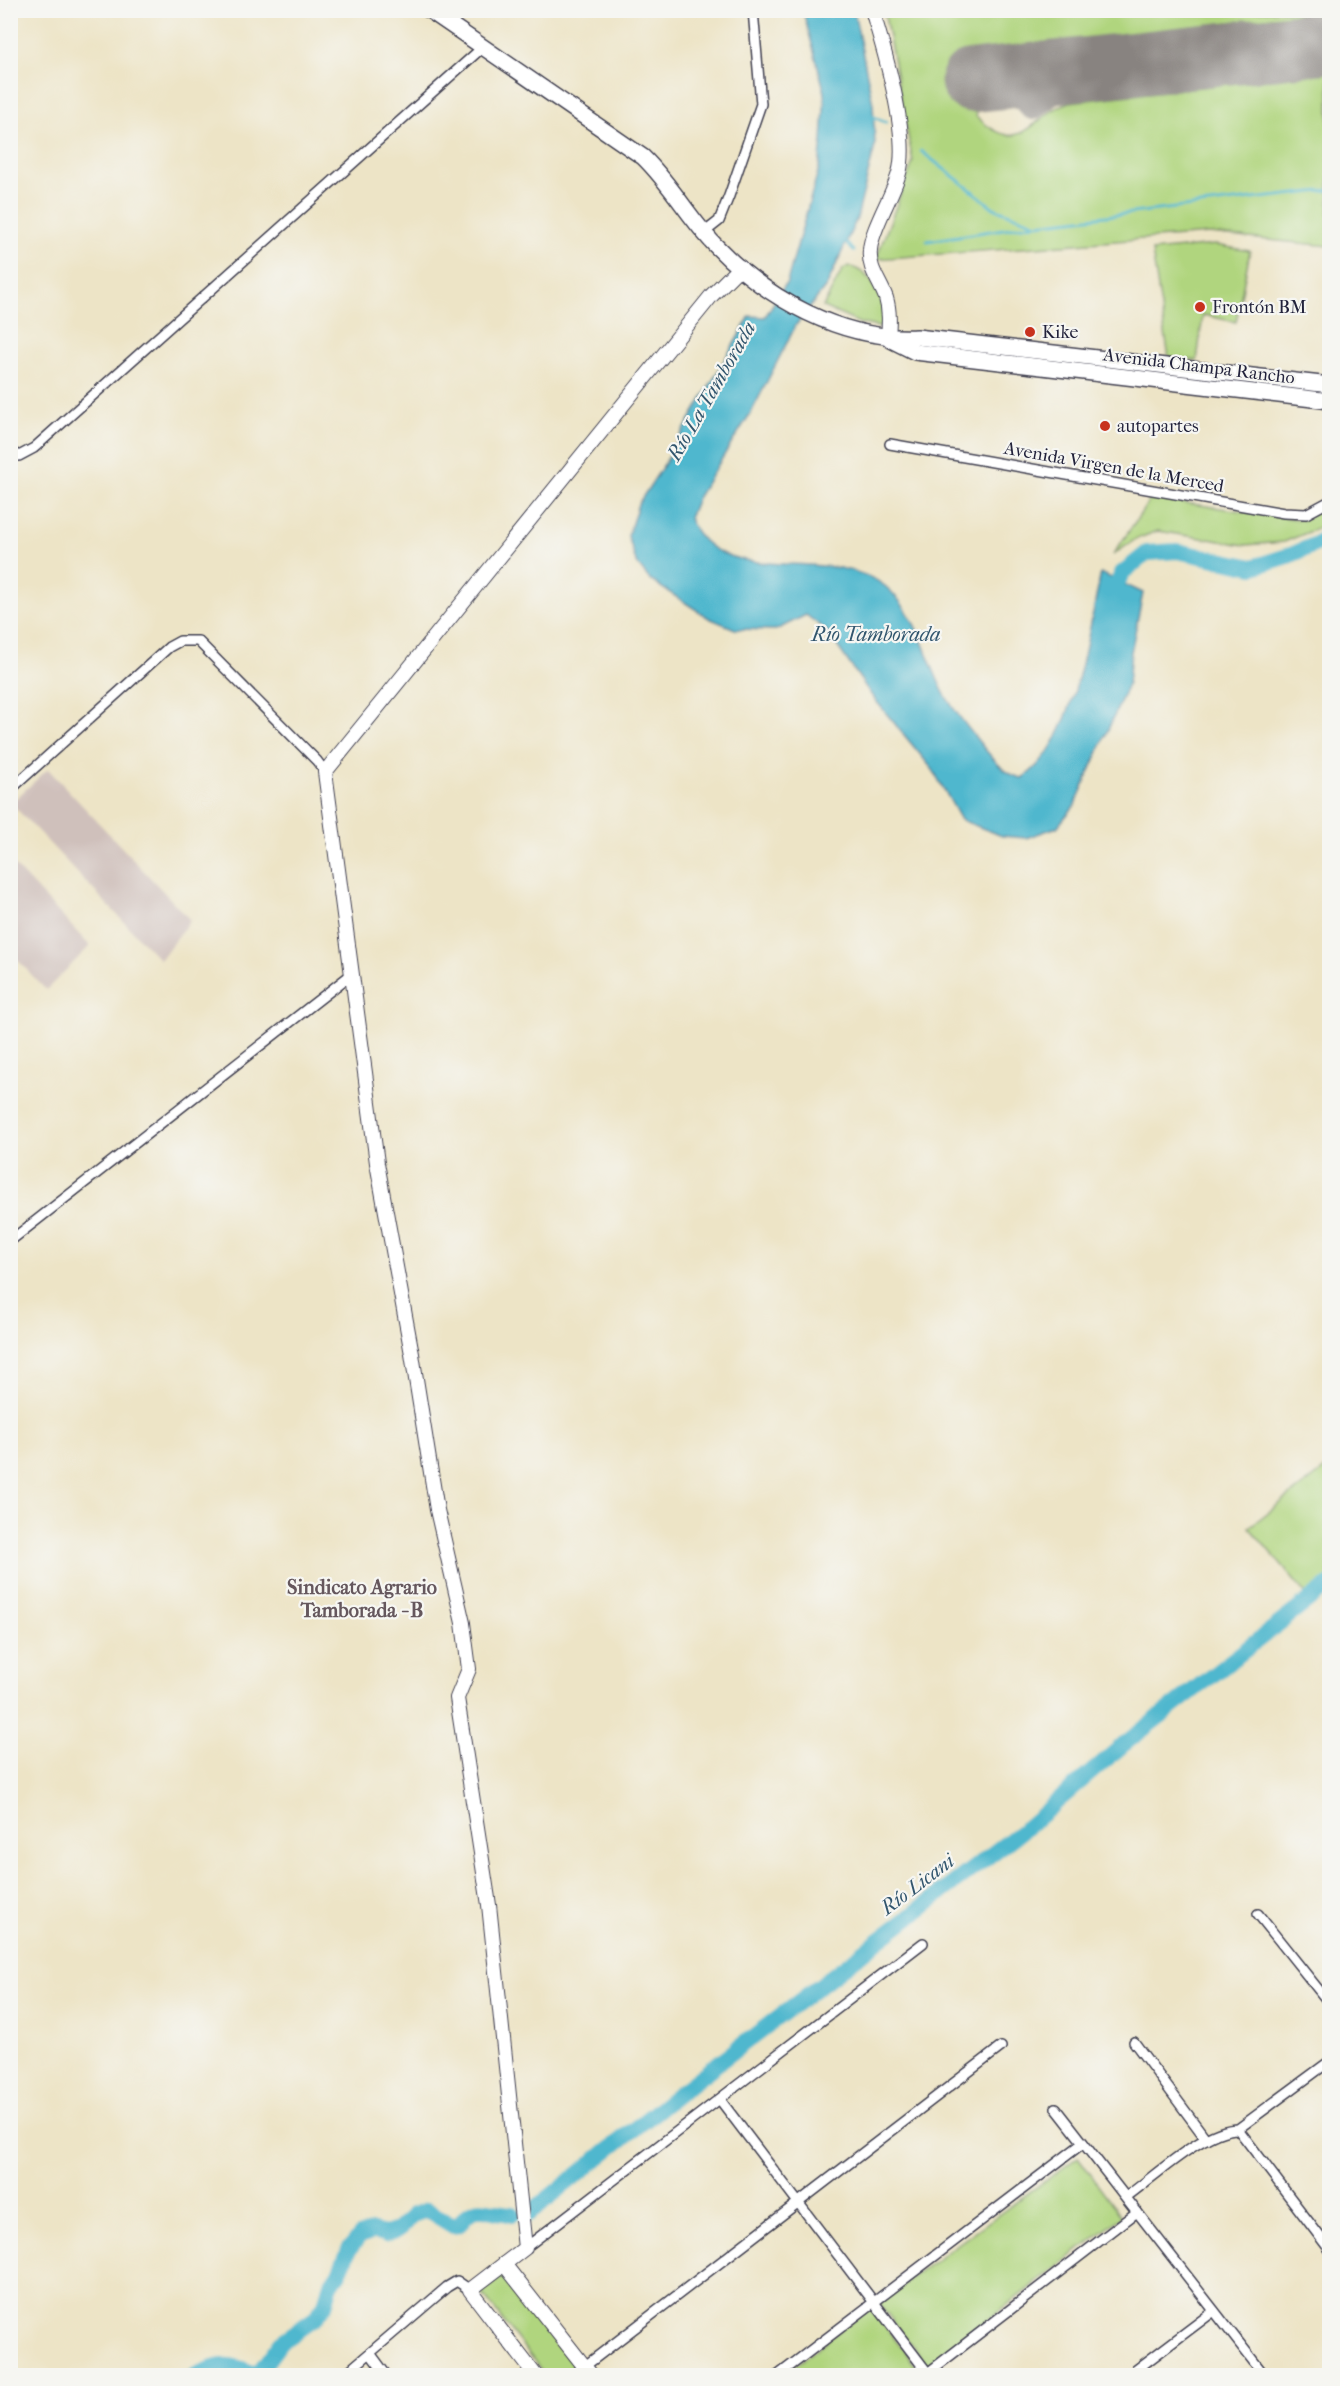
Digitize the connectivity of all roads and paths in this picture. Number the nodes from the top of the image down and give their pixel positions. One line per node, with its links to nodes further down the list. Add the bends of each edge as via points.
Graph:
1 (429, 10): 4 (main road, Avenida Champa Rancho)
2 (753, 10): 5 (street, via 760,104 719,221)
3 (872, 10): 7 (main road, via 902,150 900,170 869,251 872,270 887,300)
4 (483, 47): 5 (main road, Avenida Champa Rancho, via 643,157); 12 (street, via 34,448 19,456)
5 (705, 232): 6 (main road, Avenida Champa Rancho)
6 (740, 267): 7 (main road, Avenida Champa Rancho, via 808,312); 14 (main road, via 712,295)
7 (888, 339): 9 (main road, Avenida Champa Rancho, via 917,337 1046,360)
8 (1329, 385): 9 (main road, Avenida Champa Rancho)
9 (1267, 386): 10 (main road, Avenida Champa Rancho)
10 (1329, 401)
11 (890, 444): 13 (street, Avenida Virgen de la Merced, via 1284,513 1306,514)
12 (10, 451)
13 (1329, 501)
14 (326, 772): 15 (street, via 198,641 188,640 169,647); 16 (main road)
15 (10, 790)
16 (353, 972): 17 (street); 32 (main road, via 377,1163 437,1510 463,1623 469,1669 457,1698 489,1905)
17 (10, 1240)
18 (1258, 1914): 20 (street)
19 (923, 1943): 24 (street)
20 (1329, 2004)
21 (1134, 2042): 27 (street)
22 (1001, 2047): 30 (street)
23 (1329, 2061): 26 (street)
24 (721, 2101): 30 (street); 32 (street)
25 (1056, 2108): 28 (street)
26 (1238, 2129): 27 (street, via 1225,2129); 33 (street)
27 (1206, 2139): 29 (street)
28 (1083, 2143): 29 (street); 36 (street)
29 (1126, 2197): 31 (street)
30 (796, 2201): 36 (street); 39 (street)
31 (1137, 2212): 37 (street); 40 (street)
32 (525, 2248): 34 (main road)
33 (1329, 2250)
34 (504, 2264): 35 (main road); 39 (main road)
35 (470, 2290): 38 (street, via 457,2281); 43 (main road)
36 (874, 2302): 40 (street); 45 (street)
37 (1214, 2311): 46 (street); 47 (street)
38 (370, 2353): 41 (street); 42 (street)
39 (589, 2371): 44 (street)
40 (927, 2375)
41 (343, 2376)
42 (387, 2376)
43 (536, 2376)
44 (572, 2376)
45 (777, 2376)
46 (1128, 2376)
47 (1265, 2376)

